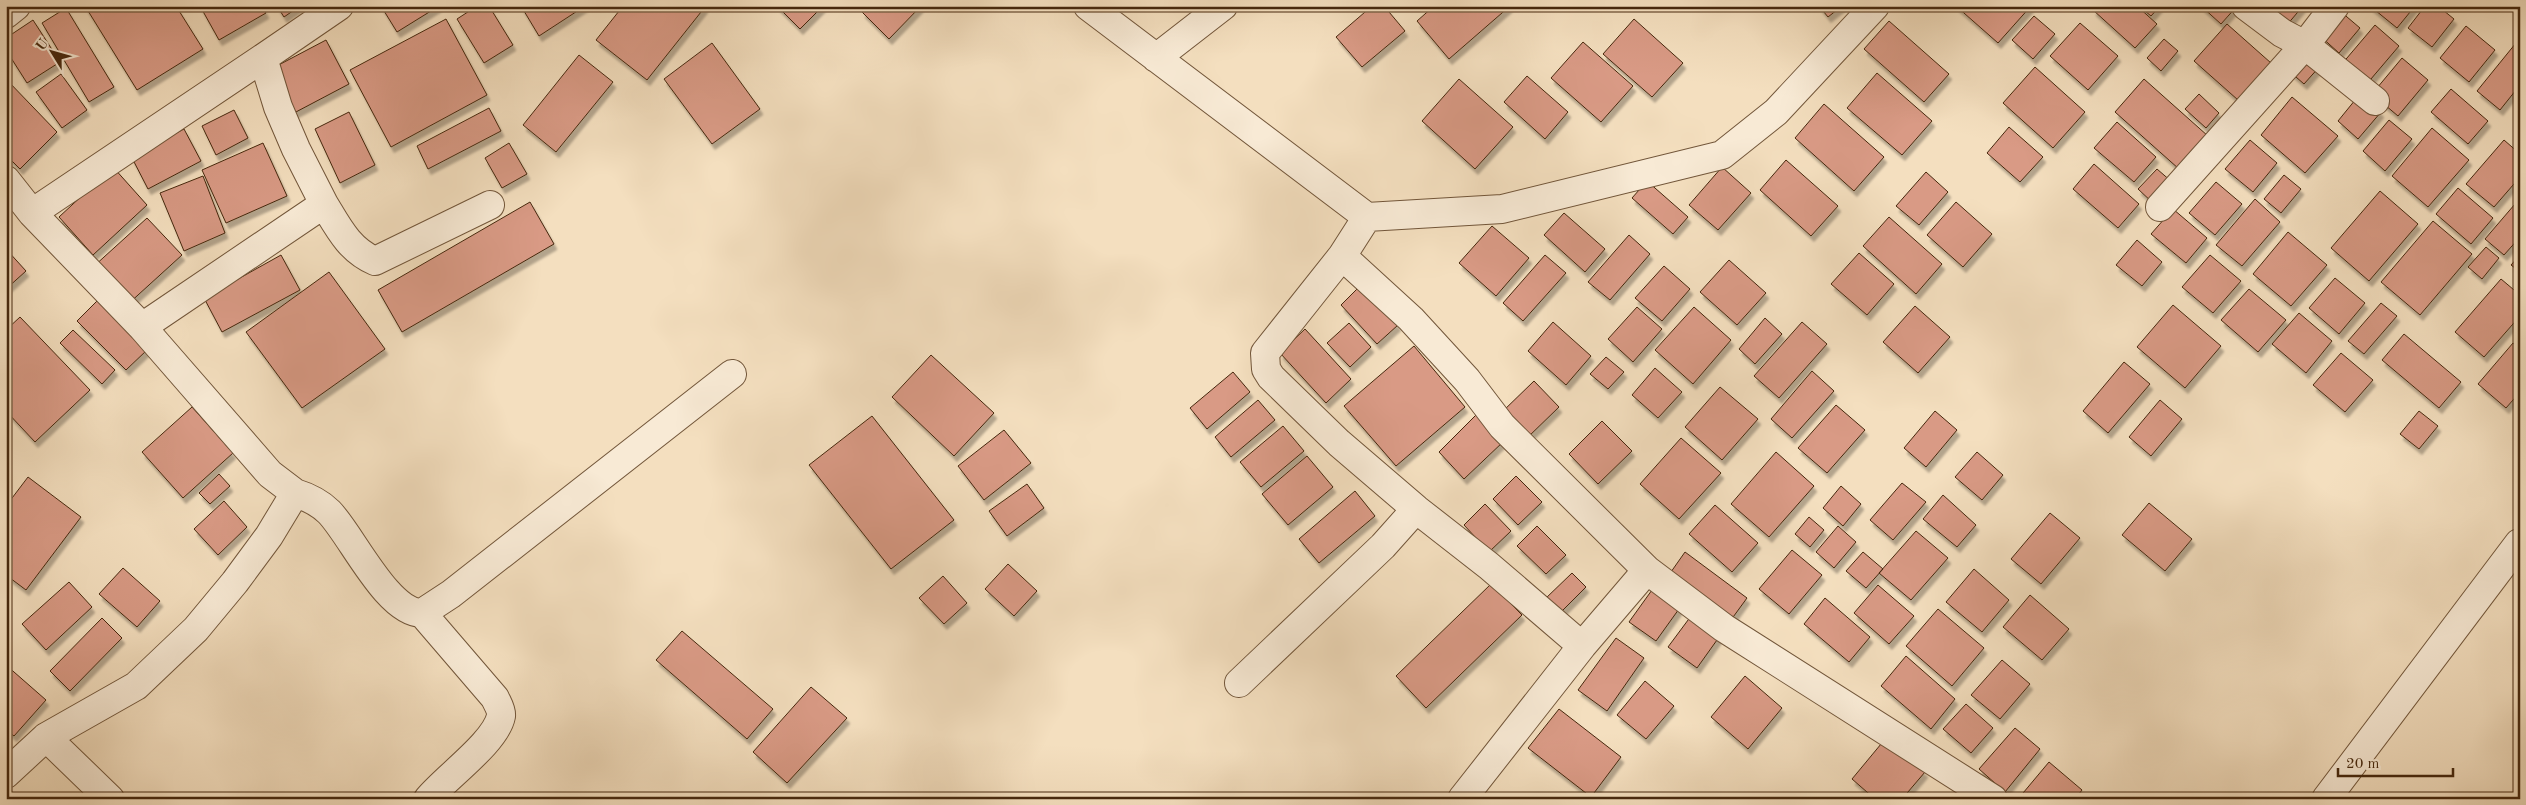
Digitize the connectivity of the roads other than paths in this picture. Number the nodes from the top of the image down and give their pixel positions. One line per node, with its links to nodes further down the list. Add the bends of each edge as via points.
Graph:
1 (16, 6): 8 (street)
2 (339, 6): 10 (street)
3 (1088, 6): 11 (street)
4 (1222, 6): 11 (street)
5 (1875, 6): 18 (street, via 1776,112 1722,155 1502,209)
6 (2246, 6): 9 (street, via 2282,33)
7 (2335, 6): 9 (street)
8 (6, 14)
9 (2305, 45): 12 (street); 16 (street)
10 (263, 58): 14 (street, via 282,115); 17 (street)
11 (1156, 58): 18 (street)
12 (2375, 100)
13 (6, 180): 17 (street)
14 (324, 204): 15 (street, via 350,245 375,261); 20 (street)
15 (490, 206)
16 (2160, 207)
17 (32, 214): 20 (street)
18 (1367, 217): 19 (street)
19 (1342, 256): 23 (street, via 1265,353 1266,369 1339,443); 25 (street, via 1411,319 1467,380 1502,426)
20 (142, 327): 22 (street, via 270,474)
21 (732, 374): 26 (street, via 451,594)
22 (295, 493): 26 (street, via 310,497 329,513 373,575 411,611); 29 (street, via 269,536 196,629 136,686)
23 (1416, 509): 27 (street, via 1489,566); 28 (street, via 1383,546)
24 (2519, 543): 35 (street)
25 (1646, 570): 27 (street); 34 (street, via 1724,628)
26 (422, 613): 32 (street, via 494,698 502,712 487,739)
27 (1582, 646): 33 (street)
28 (1239, 683)
29 (46, 737): 30 (street); 31 (street)
30 (6, 774)
31 (110, 799)
32 (428, 799)
33 (1462, 799)
34 (1993, 799)
35 (2326, 799)

